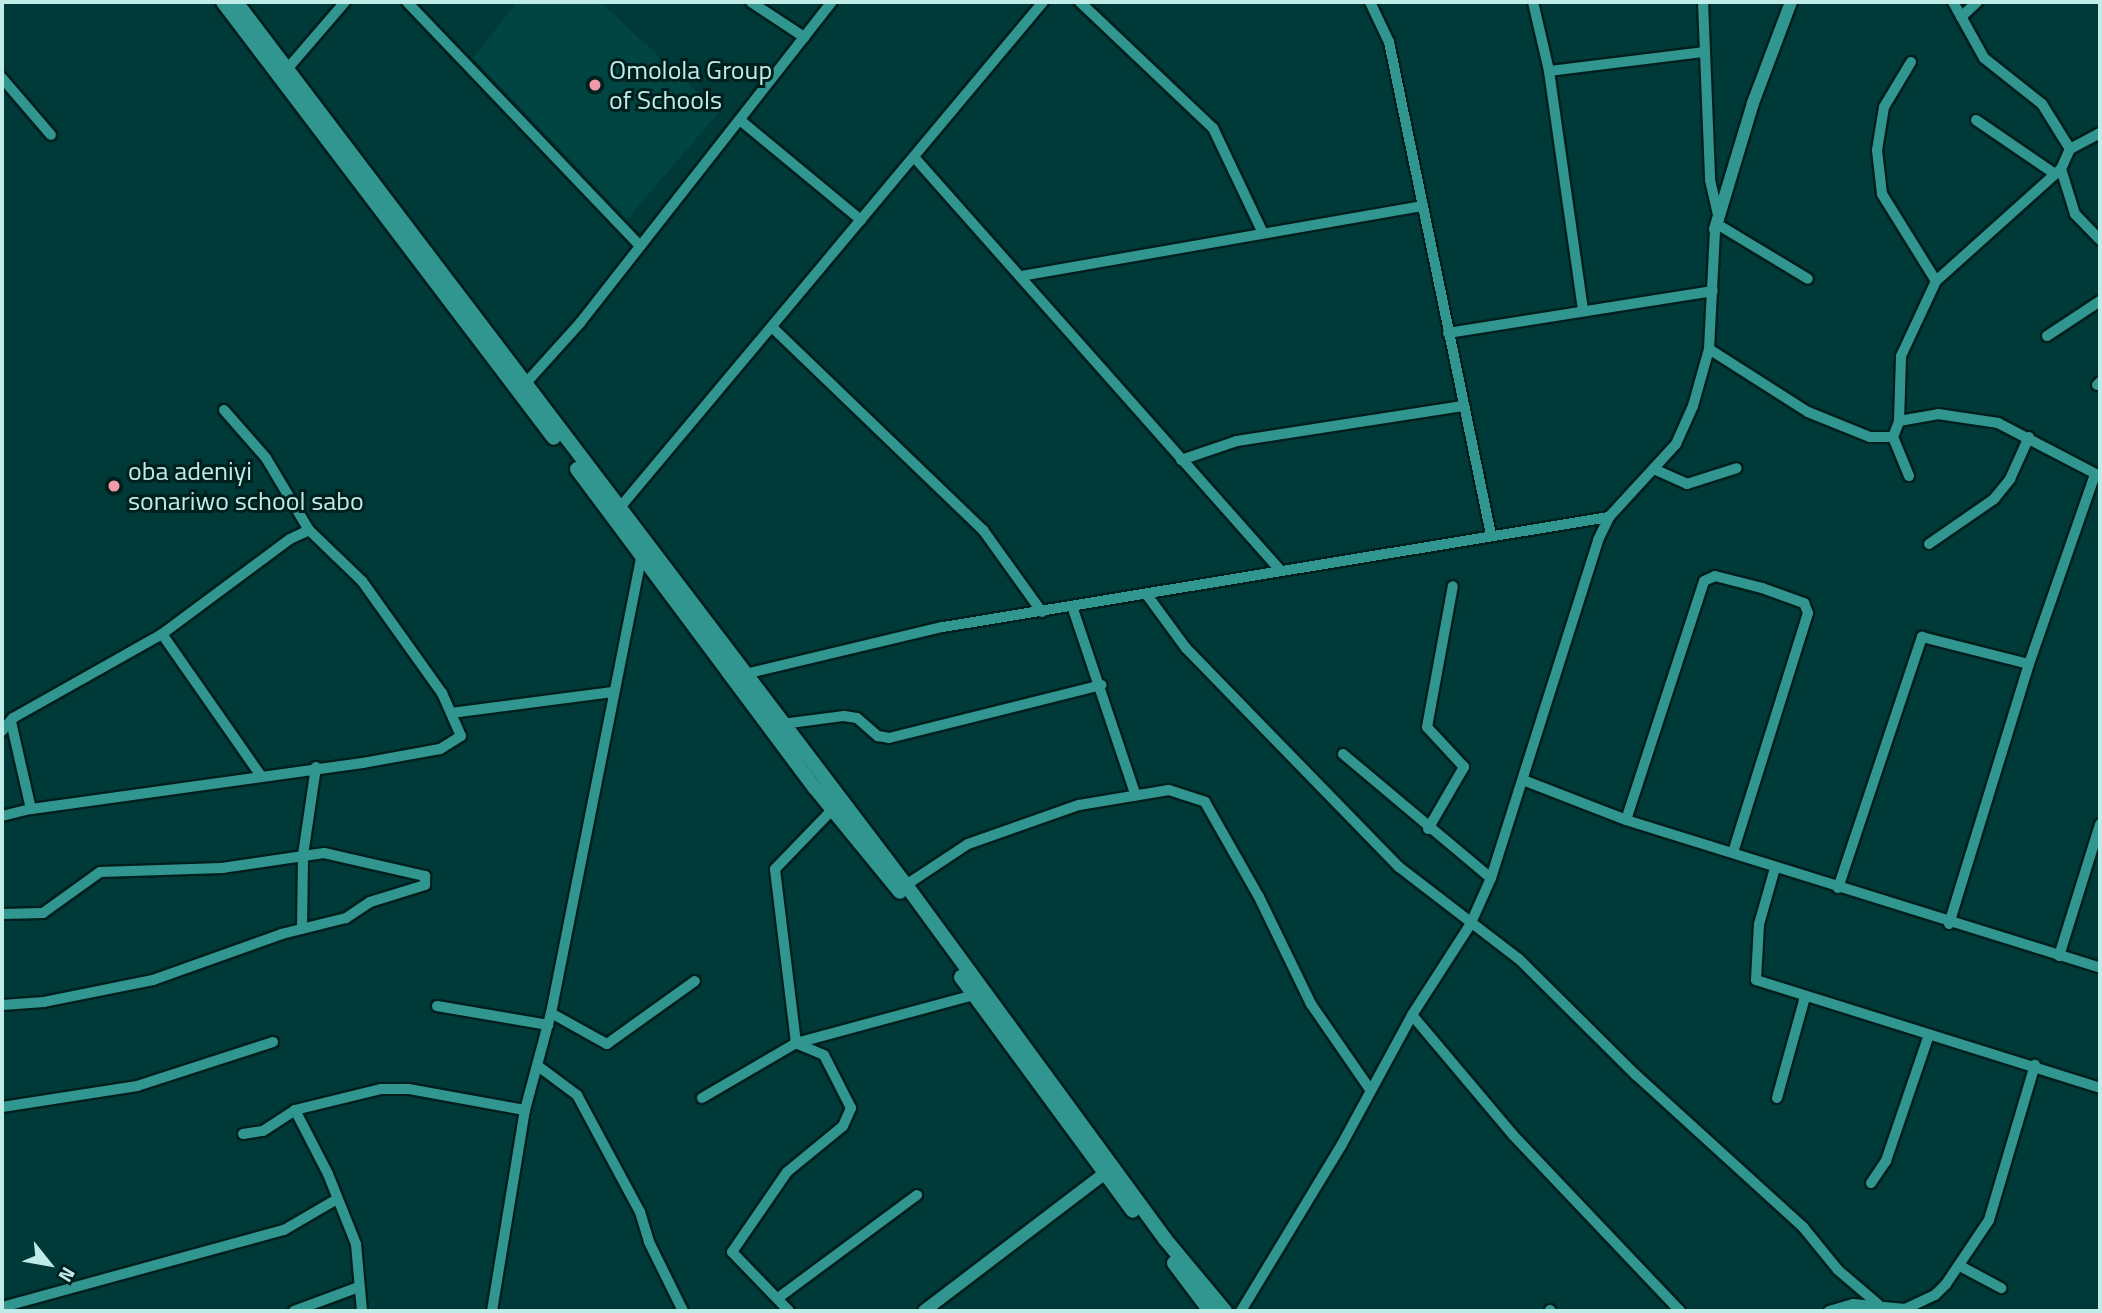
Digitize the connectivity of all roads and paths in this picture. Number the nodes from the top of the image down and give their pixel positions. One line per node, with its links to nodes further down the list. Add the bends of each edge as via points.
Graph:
1 (223, 2): 56 (main road)
2 (236, 2): 19 (main road)
3 (345, 2): 19 (street)
4 (407, 2): 34 (street)
5 (751, 2): 16 (street)
6 (832, 2): 16 (street)
7 (1043, 2): 27 (street)
8 (1080, 2): 32 (street, via 1213,128)
9 (1370, 2): 29 (street, via 1389,42)
10 (1533, 2): 20 (street)
11 (1703, 2): 17 (street)
12 (1791, 2): 31 (street)
13 (1953, 2): 15 (street)
14 (1977, 2): 15 (street)
15 (1961, 16): 26 (street, via 1984,58 2042,104)
16 (804, 37): 22 (street)
17 (1704, 52): 20 (street); 31 (street, via 1710,180)
18 (1911, 62): 37 (street, via 1884,107 1877,150 1882,194)
19 (289, 67): 45 (main road)
20 (1549, 71): 40 (street)
21 (2, 78): 25 (street)
22 (740, 120): 30 (street); 34 (street)
23 (1976, 120): 28 (street)
24 (2100, 133): 26 (street)
25 (51, 135)
26 (2070, 149): 28 (street)
27 (914, 157): 30 (street); 35 (street)
28 (2058, 172): 33 (street, via 2075,214); 37 (street)
29 (1421, 206): 32 (street); 42 (street)
30 (861, 220): 41 (street)
31 (1717, 223): 36 (street); 38 (street)
32 (1262, 231): 35 (street)
33 (2100, 240)
34 (640, 246): 45 (street)
35 (1021, 276): 51 (street)
36 (1808, 279)
37 (1936, 281): 48 (street, via 1903,348)
38 (1713, 291): 40 (street); 44 (street)
39 (2100, 301): 43 (street)
40 (1583, 309): 42 (street)
41 (772, 327): 56 (street); 66 (street, via 983,530)
42 (1448, 333): 46 (street)
43 (2047, 336)
44 (1709, 349): 49 (street, via 1808,412 1870,437); 53 (street, via 1685,426)
45 (526, 383): 56 (main road)
46 (1464, 406): 51 (street, via 1237,441); 59 (street)
47 (224, 410): 58 (street, via 265,458)
48 (1899, 421): 49 (street); 50 (street, via 1938,414 1960,416 1998,423)
49 (1893, 437): 54 (street)
50 (2029, 437): 55 (street); 60 (street, via 2010,479 1994,499)
51 (1181, 460): 62 (street)
52 (1737, 468): 53 (street, via 1687,484)
53 (1656, 470): 57 (street)
54 (1909, 475)
55 (2098, 475): 68 (street)
56 (615, 512): 61 (main road); 69 (main road)
57 (1609, 517): 59 (street); 79 (street, via 1589,564)
58 (309, 530): 67 (street, via 290,539); 72 (street, via 362,581 442,692)
59 (1491, 535): 62 (street)
60 (1929, 544)
61 (641, 557): 71 (street); 82 (main road)
62 (1280, 570): 64 (street)
63 (1453, 586): 86 (street, via 1427,727 1464,767)
64 (1147, 595): 65 (street); 95 (street, via 1186,648 1336,805 1399,867)
65 (1072, 606): 66 (street); 70 (street)
66 (1042, 612): 69 (street, via 943,627)
67 (162, 634): 73 (street); 78 (street)
68 (2029, 664): 92 (street, via 1922,637); 94 (street)
69 (745, 674): 74 (main road)
70 (1102, 685): 74 (street, via 889,738 878,736 857,718 844,716); 80 (street)
71 (613, 692): 72 (street); 104 (street)
72 (451, 713): 77 (street, via 461,736 440,749)
73 (11, 722): 75 (street); 81 (street)
74 (782, 724): 91 (main road)
75 (2, 731)
76 (1343, 754): 86 (street)
77 (317, 767): 78 (street); 88 (street)
78 (261, 776): 81 (street)
79 (1523, 780): 84 (street); 90 (street)
80 (1136, 796): 91 (street, via 1079,805 1008,827 968,844); 112 (street, via 1169,790 1209,806 1311,1004)
81 (31, 809): 83 (street)
82 (832, 810): 100 (main road, via 896,887); 109 (street, via 775,869)
83 (2, 816)
84 (1626, 820): 87 (street); 87 (street, via 1704,581 1715,576 1762,588 1804,604 1808,613)
85 (2100, 824): 97 (street)
86 (1428, 829): 90 (street)
87 (1733, 853): 89 (street)
88 (303, 855): 93 (street, via 222,868 100,872 43,913); 96 (street); 96 (street, via 324,853 377,863 425,876 425,885 370,902 345,918)
89 (1775, 868): 92 (street); 101 (street, via 1759,924 1754,972 1763,984)
90 (1492, 878): 95 (street)
91 (906, 885): 120 (main road)
92 (1838, 888): 94 (street)
93 (2, 914)
94 (1949, 923): 97 (street)
95 (1470, 925): 105 (street); 128 (street, via 1519,959 1636,1075 1803,1227 1838,1270)
96 (302, 929): 102 (street, via 153,980 44,1002)
97 (2059, 956): 98 (street)
98 (2100, 968)
99 (695, 981): 104 (street, via 607,1044)
100 (974, 995): 109 (street); 120 (main road)
101 (1805, 997): 107 (street); 115 (street)
102 (2, 1004)
103 (437, 1006): 106 (street)
104 (551, 1013): 106 (street)
105 (1412, 1015): 112 (street); 139 (street, via 1513,1135)
106 (548, 1025): 111 (street)
107 (1929, 1035): 110 (street); 121 (street, via 1886,1161)
108 (273, 1042): 116 (street, via 137,1086)
109 (796, 1043): 114 (street); 127 (street, via 824,1055 851,1108 843,1126 787,1172 732,1252)
110 (2035, 1065): 113 (street); 124 (street, via 1989,1220)
111 (538, 1066): 118 (street); 133 (street, via 577,1095 640,1212 649,1242)
112 (1368, 1088): 138 (street, via 1341,1146)
113 (2100, 1088)
114 (702, 1097)
115 (1777, 1098)
116 (2, 1107)
117 (295, 1110): 118 (street, via 381,1088 409,1088); 119 (street, via 263,1131); 123 (street)
118 (525, 1110): 132 (street)
119 (243, 1133)
120 (1109, 1170): 135 (street); 136 (main road); 137 (main road)
121 (1871, 1183)
122 (917, 1195): 127 (street)
123 (337, 1199): 125 (street, via 356,1244); 129 (street, via 284,1230)
124 (1960, 1266): 126 (street); 128 (street, via 1935,1296 1919,1304 1905,1309)
125 (359, 1287): 130 (street); 131 (street)
126 (2001, 1288)
127 (778, 1298): 134 (street)
128 (1878, 1304): 140 (street, via 1843,1305)
129 (2, 1307)
130 (294, 1311)
131 (362, 1311)
132 (492, 1311)
133 (683, 1311)
134 (789, 1311)
135 (924, 1311)
136 (1210, 1311)
137 (1225, 1311)
138 (1241, 1311)
139 (1680, 1311)
140 (1829, 1311)

